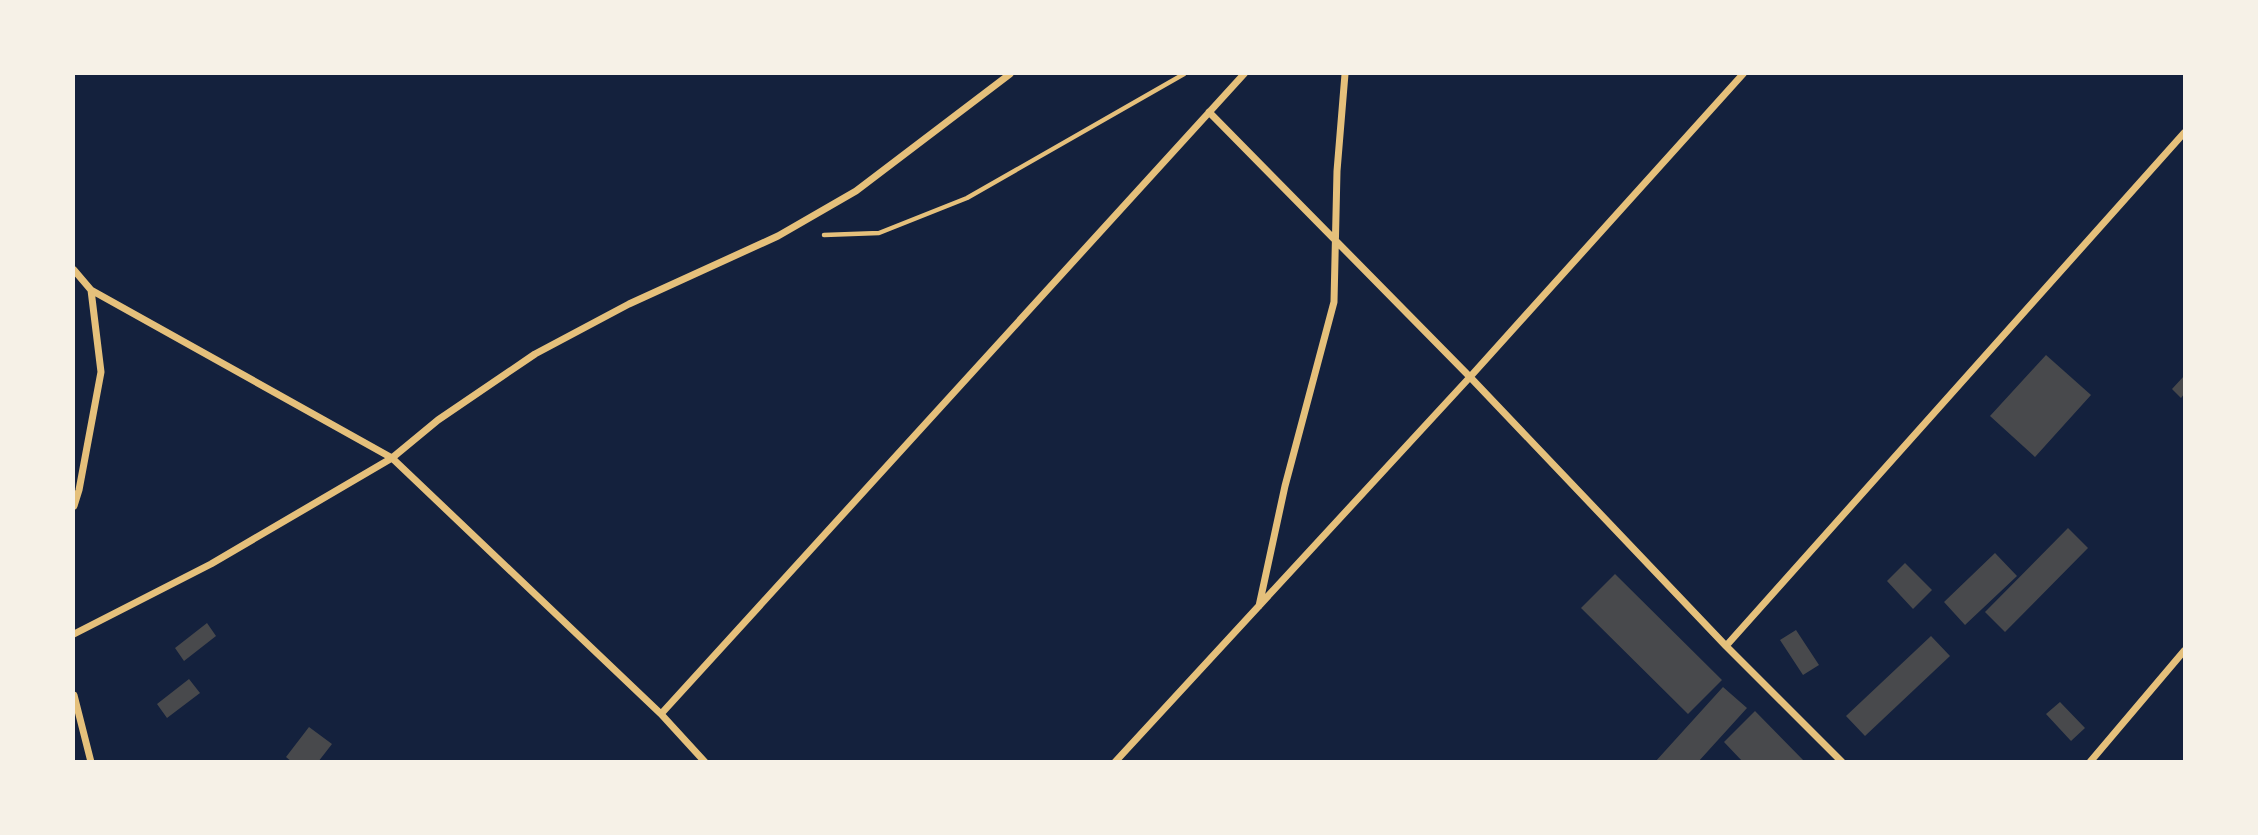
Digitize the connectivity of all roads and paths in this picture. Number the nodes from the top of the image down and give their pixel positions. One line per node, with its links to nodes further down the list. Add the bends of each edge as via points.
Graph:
1 (1010, 74): 13 (street, via 856,191 778,236 629,304 535,354 438,420)
2 (1184, 74): 8 (path, via 967,198 879,233)
3 (1244, 74): 6 (street)
4 (1345, 74): 9 (street)
5 (1743, 74): 12 (street)
6 (1209, 112): 9 (street); 20 (street)
7 (2185, 133): 17 (street)
8 (816, 235)
9 (1336, 240): 12 (street); 15 (street, via 1334,302 1285,486)
10 (74, 270): 11 (street)
11 (90, 290): 13 (street); 14 (street, via 101,372)
12 (1470, 377): 15 (street); 17 (street)
13 (392, 458): 16 (street, via 211,564); 20 (street)
14 (74, 506)
15 (1259, 607): 23 (street)
16 (74, 634)
17 (1726, 646): 24 (street)
18 (2185, 651): 25 (street)
19 (74, 695): 21 (street)
20 (661, 714): 22 (street)
21 (91, 761)
22 (705, 761)
23 (1115, 761)
24 (1842, 761)
25 (2090, 761)

